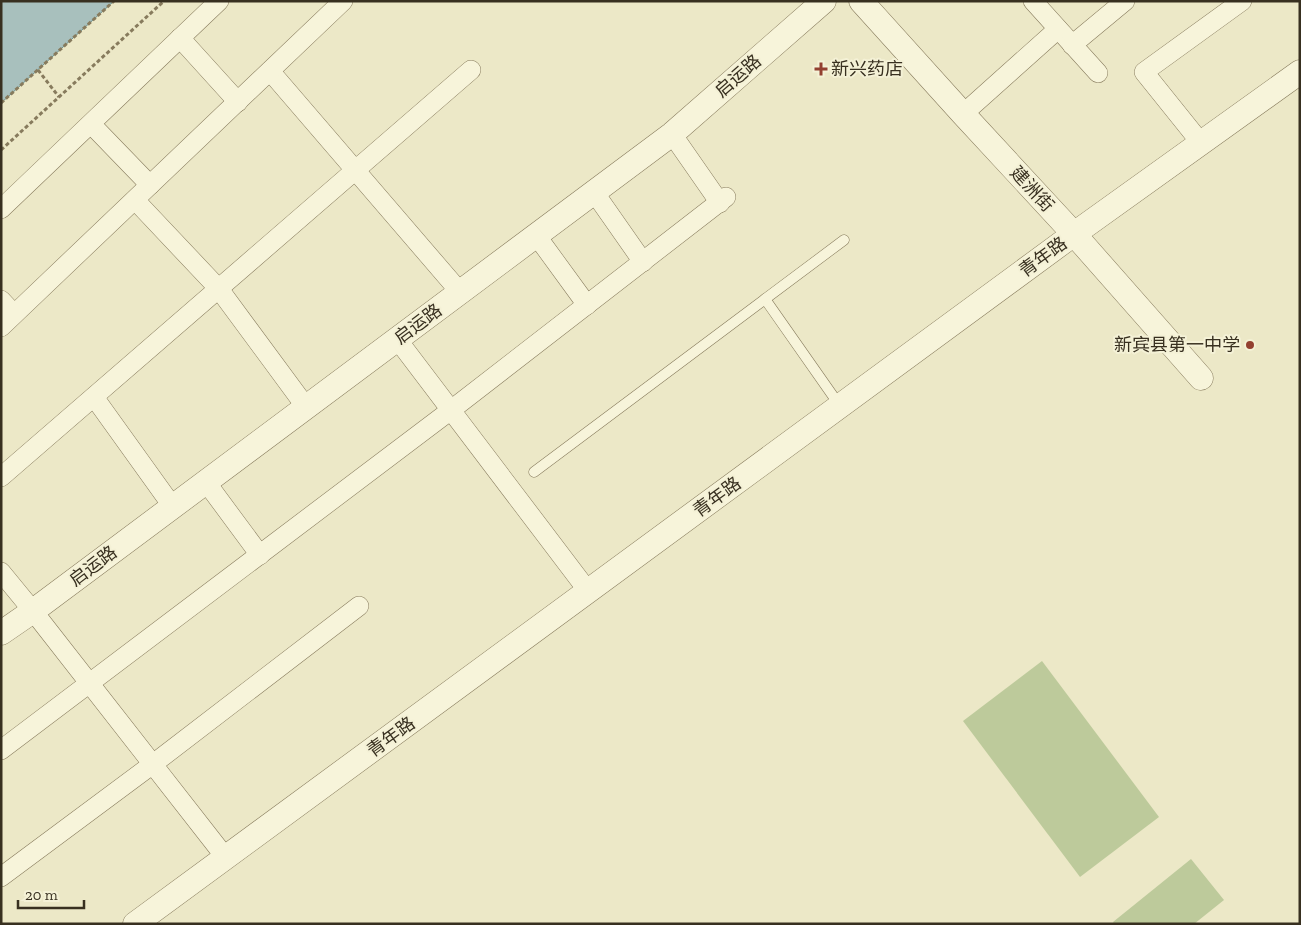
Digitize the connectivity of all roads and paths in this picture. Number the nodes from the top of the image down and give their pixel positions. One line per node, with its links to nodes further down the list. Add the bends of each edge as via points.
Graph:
1 (114, 1): 13 (path)
2 (164, 1): 18 (path)
3 (219, 1): 11 (street)
4 (824, 1): 23 (street, 启运路)
5 (861, 1): 21 (street, 建洲街)
6 (1033, 1): 10 (street)
7 (1125, 1): 12 (street)
8 (1242, 1): 24 (street, via 1144,72)
9 (336, 4): 15 (street)
10 (1058, 29): 12 (street); 21 (street)
11 (180, 38): 19 (street); 22 (street)
12 (1072, 45): 17 (street)
13 (38, 70): 18 (path); 20 (path)
14 (471, 70): 26 (street)
15 (270, 71): 19 (street); 26 (street)
16 (1300, 72): 24 (street, 青年路)
17 (1098, 74)
18 (59, 97): 25 (path)
19 (238, 102): 27 (street)
20 (1, 103)
21 (963, 114): 31 (street, 建洲街)
22 (91, 124): 27 (street); 30 (street)
23 (672, 134): 28 (street, 启运路); 34 (street, via 723,200)
24 (1201, 143): 31 (street, 青年路)
25 (1, 150)
26 (356, 170): 35 (street); 36 (street)
27 (150, 185): 29 (street)
28 (594, 192): 32 (street, 启运路); 34 (street)
29 (135, 200): 35 (street); 40 (street)
30 (1, 209)
31 (1074, 234): 42 (street, 建洲街); 44 (street, 青年路)
32 (536, 235): 36 (street, 启运路); 39 (street)
33 (844, 240): 37 (lane)
34 (643, 262): 39 (street)
35 (219, 288): 43 (street); 45 (street)
36 (460, 292): 41 (street, 启运路)
37 (766, 299): 44 (lane); 47 (lane)
38 (1, 300): 40 (street)
39 (587, 305): 46 (street)
40 (8, 321)
41 (398, 339): 45 (street, 启运路); 46 (street)
42 (1201, 378)
43 (94, 397): 48 (street); 50 (street)
44 (840, 406): 53 (street, 青年路)
45 (306, 407): 49 (street, 启运路)
46 (451, 410): 51 (street); 53 (street)
47 (534, 472)
48 (1, 478)
49 (206, 482): 50 (street, 启运路); 51 (street)
50 (173, 507): 55 (street, 启运路)
51 (260, 555): 57 (street)
52 (1, 572): 55 (street)
53 (588, 592): 60 (street, 青年路)
54 (359, 606): 59 (street)
55 (34, 611): 56 (street, 启运路); 57 (street)
56 (1, 633)
57 (90, 684): 58 (street); 59 (street)
58 (1, 750)
59 (153, 764): 60 (street); 61 (street)
60 (226, 858): 62 (street, 青年路)
61 (1, 877)
62 (136, 924)

